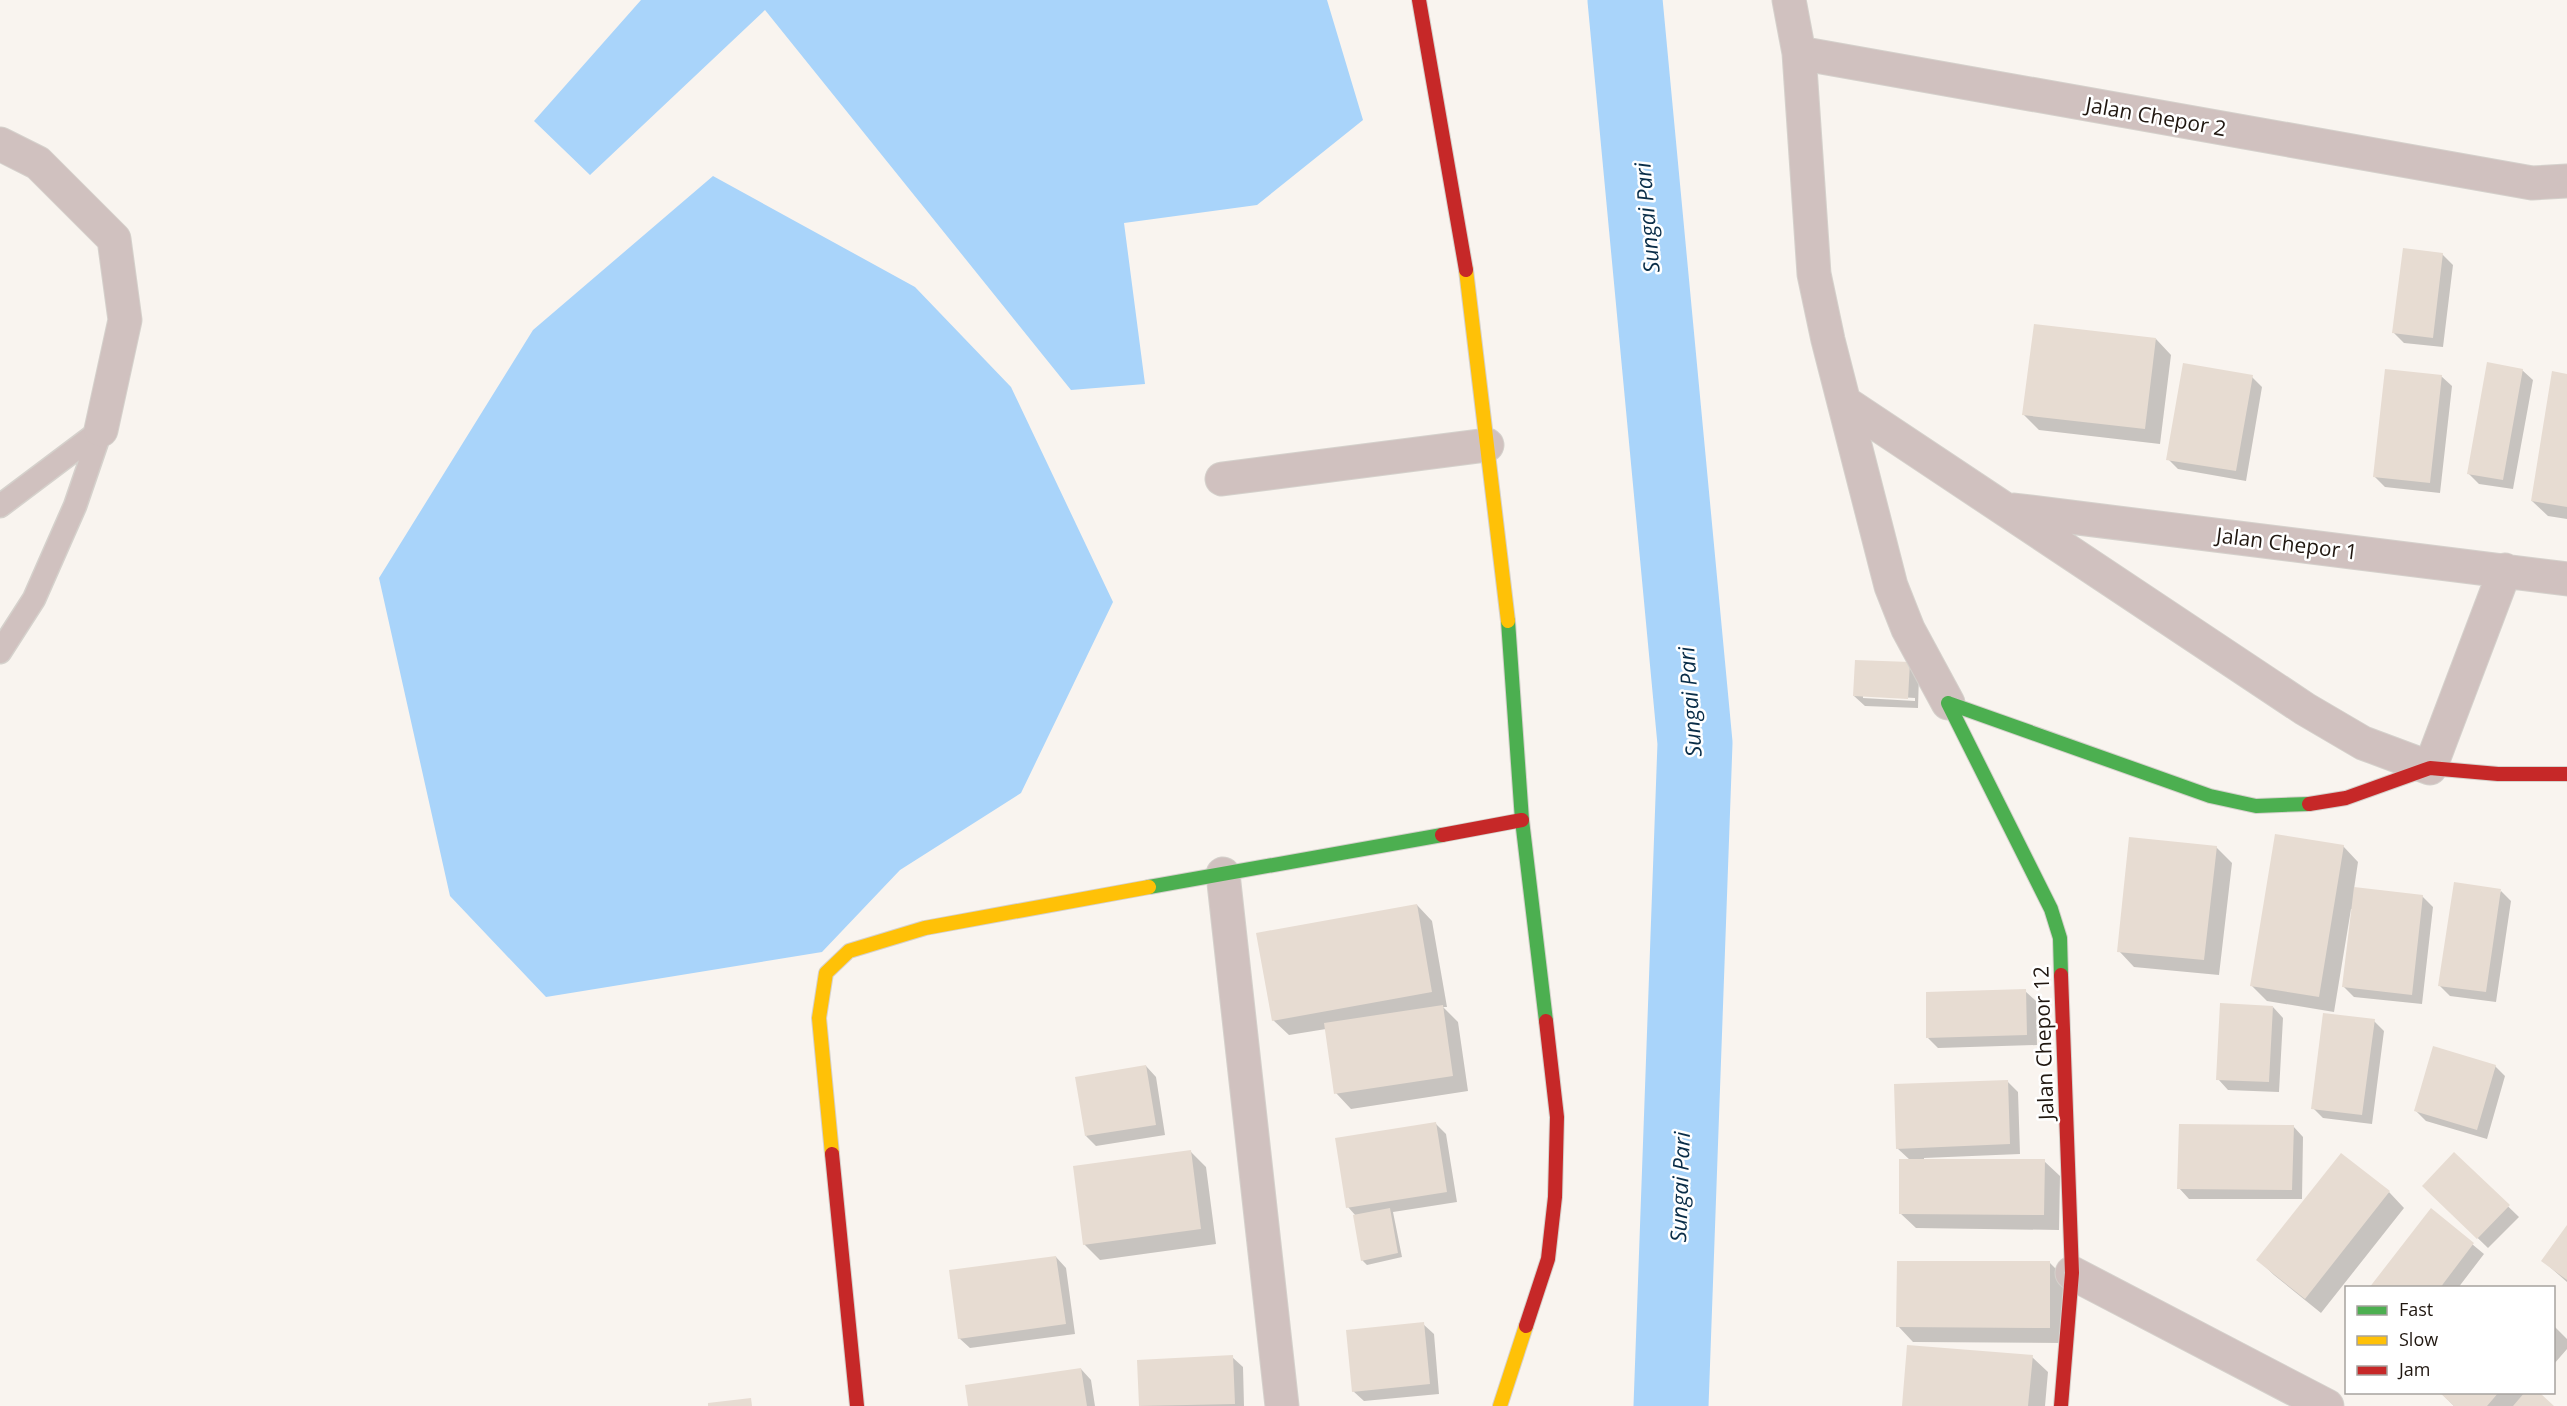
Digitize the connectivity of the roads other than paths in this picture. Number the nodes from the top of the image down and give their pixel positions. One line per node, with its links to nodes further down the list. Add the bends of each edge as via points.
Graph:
1 (1419, 0): 8 (street, via 1464,257)
2 (1789, 0): 3 (street)
3 (1799, 53): 5 (street, Jalan Chepor 2, via 2520,181); 6 (street, via 1814,274)
4 (0, 144): 7 (street, via 38,163 114,239 125,320)
5 (2567, 181)
6 (1844, 402): 11 (street, Jalan Chepor 1); 15 (street, via 1891,586 1908,629)
7 (101, 430): 10 (lane); 14 (lane, via 75,506 34,600)
8 (1487, 445): 9 (street); 18 (street, via 1508,619)
9 (1222, 479)
10 (0, 506)
11 (2006, 509): 12 (street, Jalan Chepor 1); 16 (street, Jalan Chepor 1, via 2304,709 2363,742)
12 (2505, 570): 13 (street, Jalan Chepor 1); 16 (street)
13 (2567, 579)
14 (0, 652)
15 (1948, 703): 16 (street, via 2210,796 2256,806 2303,805 2346,798); 20 (street, Jalan Chepor 12, via 2038,880 2060,938)
16 (2430, 768): 17 (street, via 2498,774)
17 (2567, 774)
18 (1522, 820): 19 (street); 23 (street, via 1557,1117 1555,1197 1548,1259)
19 (1223, 874): 21 (street, via 925,928 849,951 826,973 819,1018); 22 (street)
20 (2072, 1273): 24 (street, Jalan Chepor 12); 25 (street)
21 (857, 1406)
22 (1282, 1406)
23 (1500, 1406)
24 (2061, 1406)
25 (2327, 1406)

